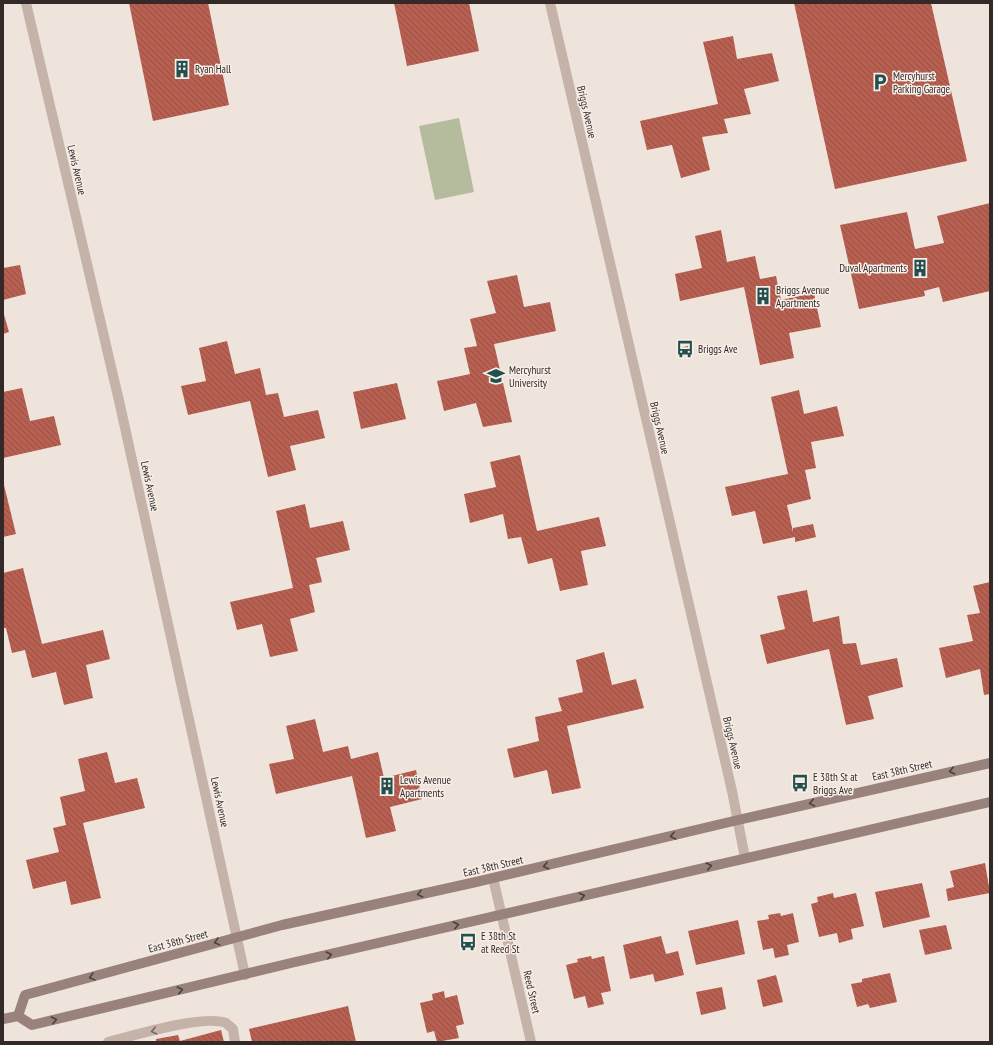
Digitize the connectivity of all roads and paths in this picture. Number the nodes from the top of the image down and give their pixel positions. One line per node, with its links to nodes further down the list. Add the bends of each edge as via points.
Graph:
1 (26, 3): 9 (street, Lewis Avenue, via 120,405)
2 (550, 3): 5 (street, Briggs Avenue)
3 (990, 763): 5 (main road, East 38th Street, one-way to 5)
4 (990, 802): 6 (main road)
5 (738, 820): 6 (street, Briggs Avenue); 7 (main road, East 38th Street, one-way to 7)
6 (745, 858): 8 (main road, one-way to 6)
7 (493, 878): 8 (street, Reed Street); 9 (main road, East 38th Street, one-way to 9, via 336,912)
8 (501, 914): 10 (main road, one-way to 8); 15 (street, Reed Street)
9 (237, 937): 10 (street, Lewis Avenue); 11 (main road, East 38th Street, one-way to 11, via 25,995)
10 (245, 975): 11 (main road, one-way to 10, via 32,1025)
11 (18, 1016): 12 (main road)
12 (3, 1019)
13 (108, 1042): 14 (street, one-way to 13, via 233,1029 225,1023 212,1021)
14 (235, 1042)
15 (531, 1042)

